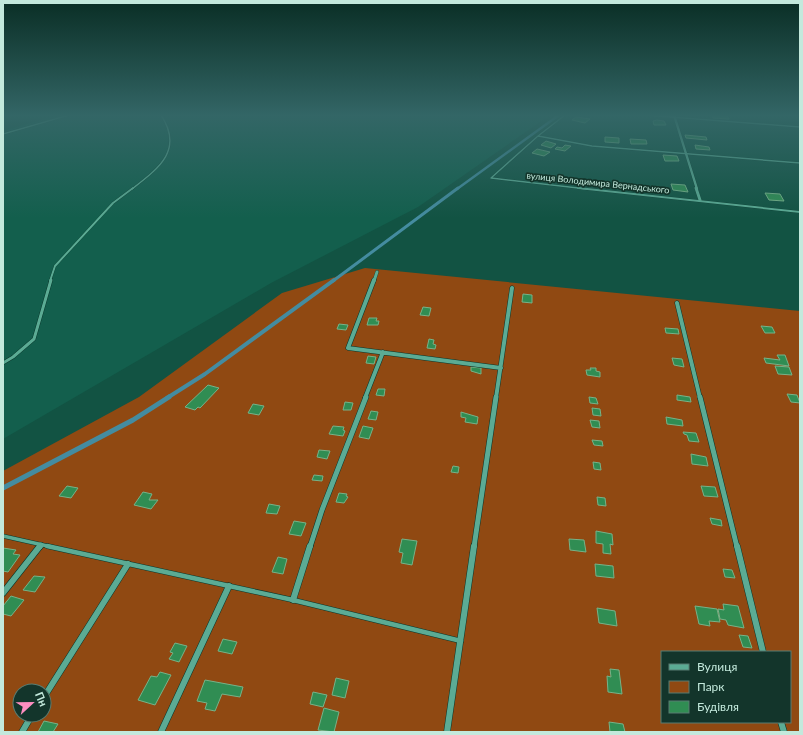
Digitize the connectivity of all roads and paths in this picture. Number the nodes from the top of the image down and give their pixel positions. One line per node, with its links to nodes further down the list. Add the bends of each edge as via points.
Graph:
1 (170, 149): 13 (lane, via 151,174 113,203 55,266 34,339)
2 (523, 149): 7 (lane, вулиця Володимира Вернадського, via 491,178)
3 (636, 149): 5 (lane)
4 (684, 149): 5 (street)
5 (685, 153): 6 (lane); 7 (street)
6 (800, 163)
7 (700, 200): 8 (lane, вулиця Володимира Вернадського)
8 (800, 212)
9 (377, 272): 12 (street, via 348,348)
10 (512, 288): 14 (street)
11 (677, 303): 22 (street)
12 (383, 352): 14 (street); 20 (street, via 322,510)
13 (3, 364)
14 (500, 368): 21 (street)
15 (3, 536): 16 (lane)
16 (41, 545): 17 (lane); 19 (street)
17 (128, 564): 18 (lane); 23 (street)
18 (229, 586): 20 (lane); 26 (street)
19 (3, 594)
20 (293, 600): 21 (lane)
21 (461, 641): 27 (street)
22 (764, 651)
23 (52, 684)
24 (27, 723): 25 (street)
25 (22, 732)
26 (161, 732)
27 (447, 732)

